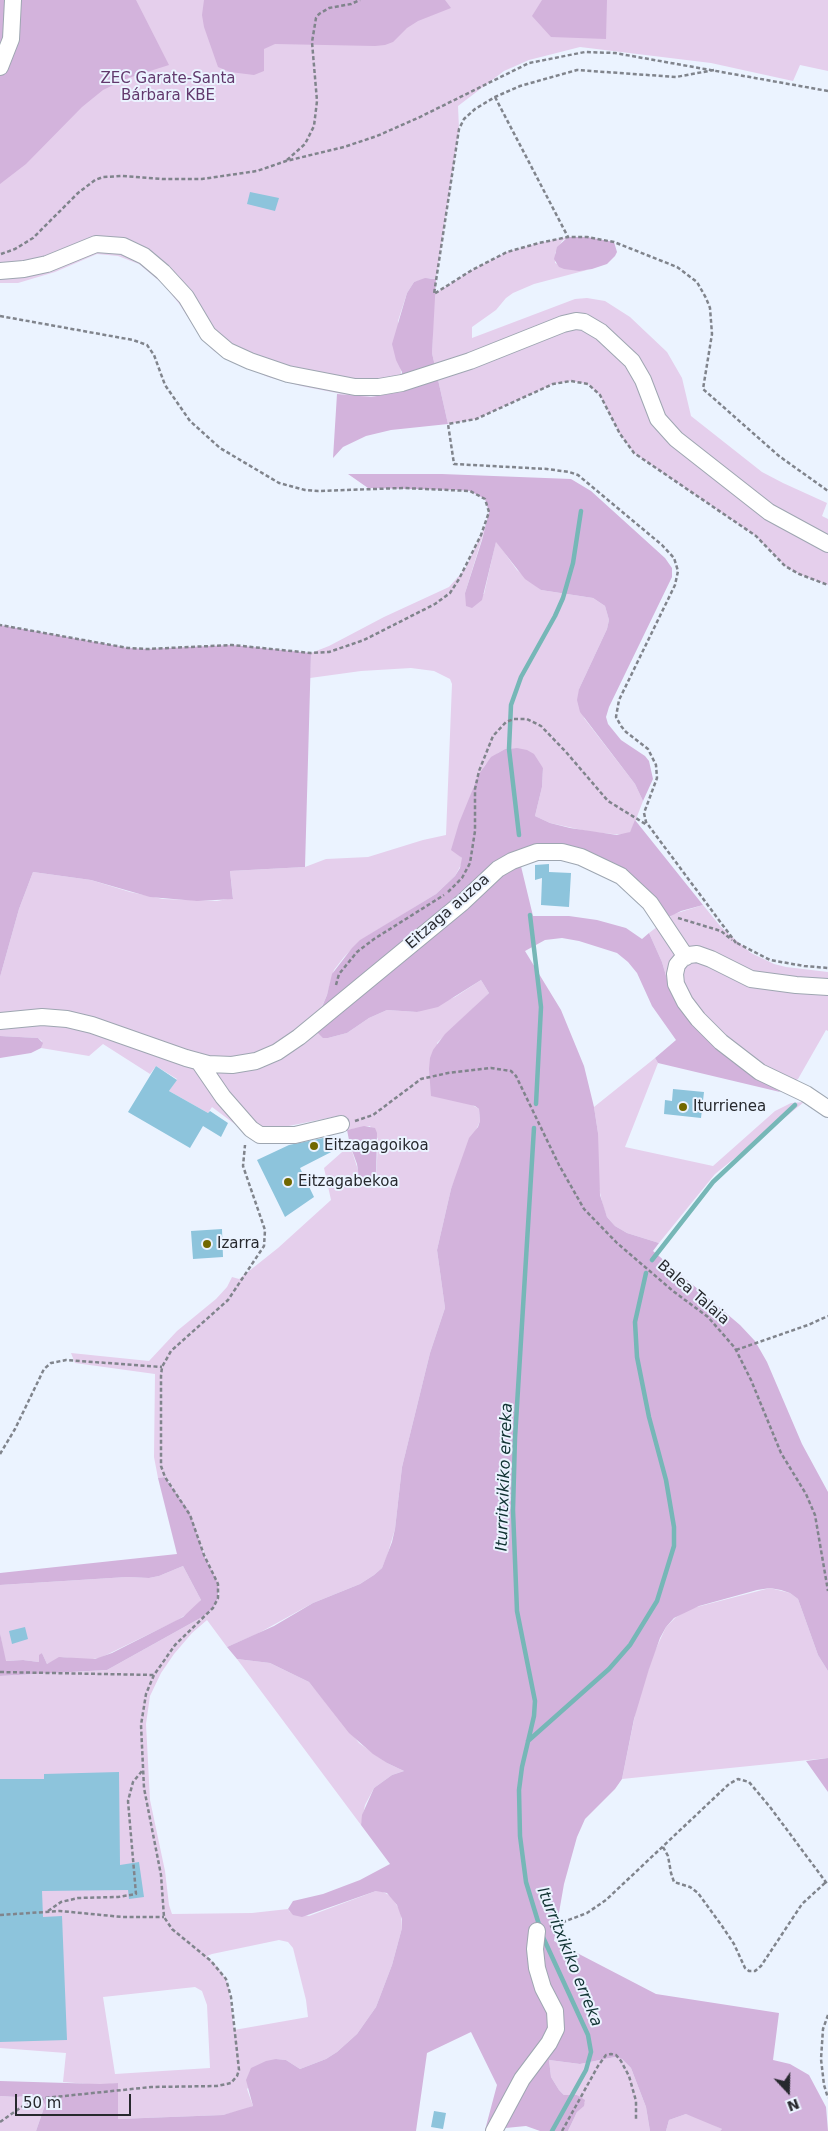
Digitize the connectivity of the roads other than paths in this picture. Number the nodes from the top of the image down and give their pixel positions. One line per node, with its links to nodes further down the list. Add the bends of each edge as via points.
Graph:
1 (13, 0): 2 (street, via 11,40)
2 (0, 67)
3 (0, 271): 4 (street, via 42,265 96,244 123,246 144,256 163,272 186,297 208,334 223,348 276,371 355,387 379,387 408,381 486,355 563,324 584,322 601,332 632,361 658,419 676,439 764,508)
4 (828, 544)
5 (686, 956): 6 (street, via 700,954 756,980); 8 (street, Eitzaga auzoa, via 659,914 633,886 604,866 562,852 529,854 498,869 463,902 299,1037 268,1057 232,1065); 9 (street, via 676,968 676,984 690,1010 703,1025 760,1072 806,1094)
6 (828, 987)
7 (0, 1021): 8 (street, Eitzaga auzoa, via 42,1017 67,1019)
8 (200, 1062): 10 (street, via 223,1097 260,1135 288,1136)
9 (828, 1109)
10 (341, 1124)
11 (537, 1931): 12 (street, via 537,1968 555,2011 556,2029 549,2044 522,2079)
12 (494, 2131)

